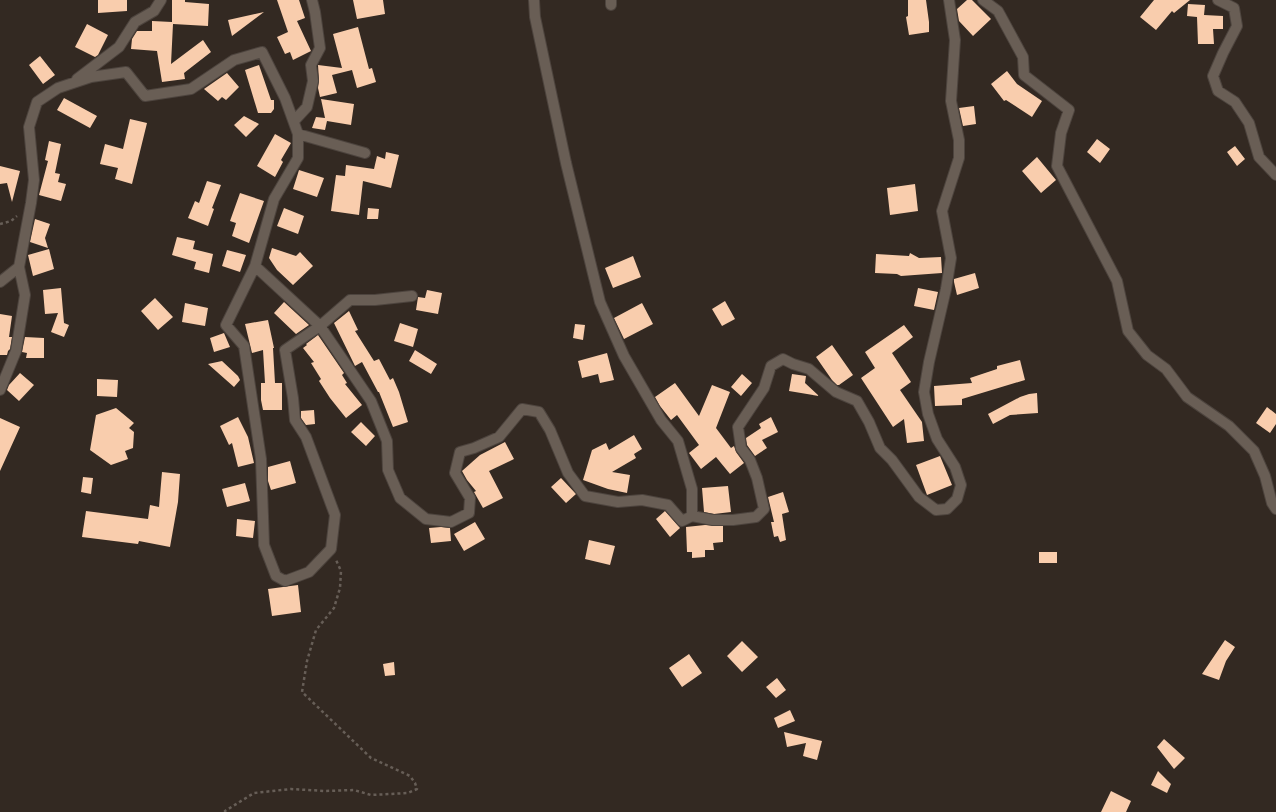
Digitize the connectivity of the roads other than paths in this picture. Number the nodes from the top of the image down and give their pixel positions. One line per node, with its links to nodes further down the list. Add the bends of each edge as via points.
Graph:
1 (161, 0): 7 (street, via 154,11 135,22 119,47)
2 (312, 0): 8 (street, via 320,48 311,65 313,81 307,108)
3 (534, 0): 19 (street, via 534,17 559,132 600,302 624,356 661,420 678,441 692,489)
4 (948, 0): 19 (street, via 955,40 951,100 959,158 942,211 951,258 924,392 928,414 937,439 955,467 961,485 957,499 947,509 936,510 919,497 880,448 857,401 836,392 809,368 783,359 771,366 764,388 738,427 741,448 750,460 757,478 764,509 756,517 732,520)
5 (982, 0): 18 (street, via 998,11 1023,57 1024,75 1069,110 1061,133 1057,166 1116,280 1128,331 1148,355 1166,369 1187,397 1230,426 1254,451)
6 (1218, 0): 11 (street, via 1234,8 1237,26 1213,76 1218,91 1235,102 1249,123 1259,157)
7 (70, 84): 8 (street, via 91,77 126,72 145,96 191,89 234,60 262,52); 13 (street, via 58,88 37,102 29,127 34,180)
8 (294, 121): 9 (street)
9 (298, 134): 10 (street); 12 (street, via 298,158 274,199)
10 (365, 153)
11 (1276, 175)
12 (255, 266): 16 (street); 16 (street, via 226,325 244,346 261,459 264,545 276,576 286,581 309,572 331,549 335,515 306,437 295,420 285,350)
13 (19, 267): 14 (street); 17 (street, via 25,295 16,351)
14 (0, 282)
15 (412, 296): 16 (street, via 350,300)
16 (320, 326): 19 (street, via 371,401 387,442 388,470 400,498 426,519 451,522 469,513 470,498 455,473 460,452 499,437 522,409 539,412 550,430 568,473 585,496 618,502 642,500 668,505 682,521)
17 (0, 390)
18 (1276, 509)
19 (692, 516)

